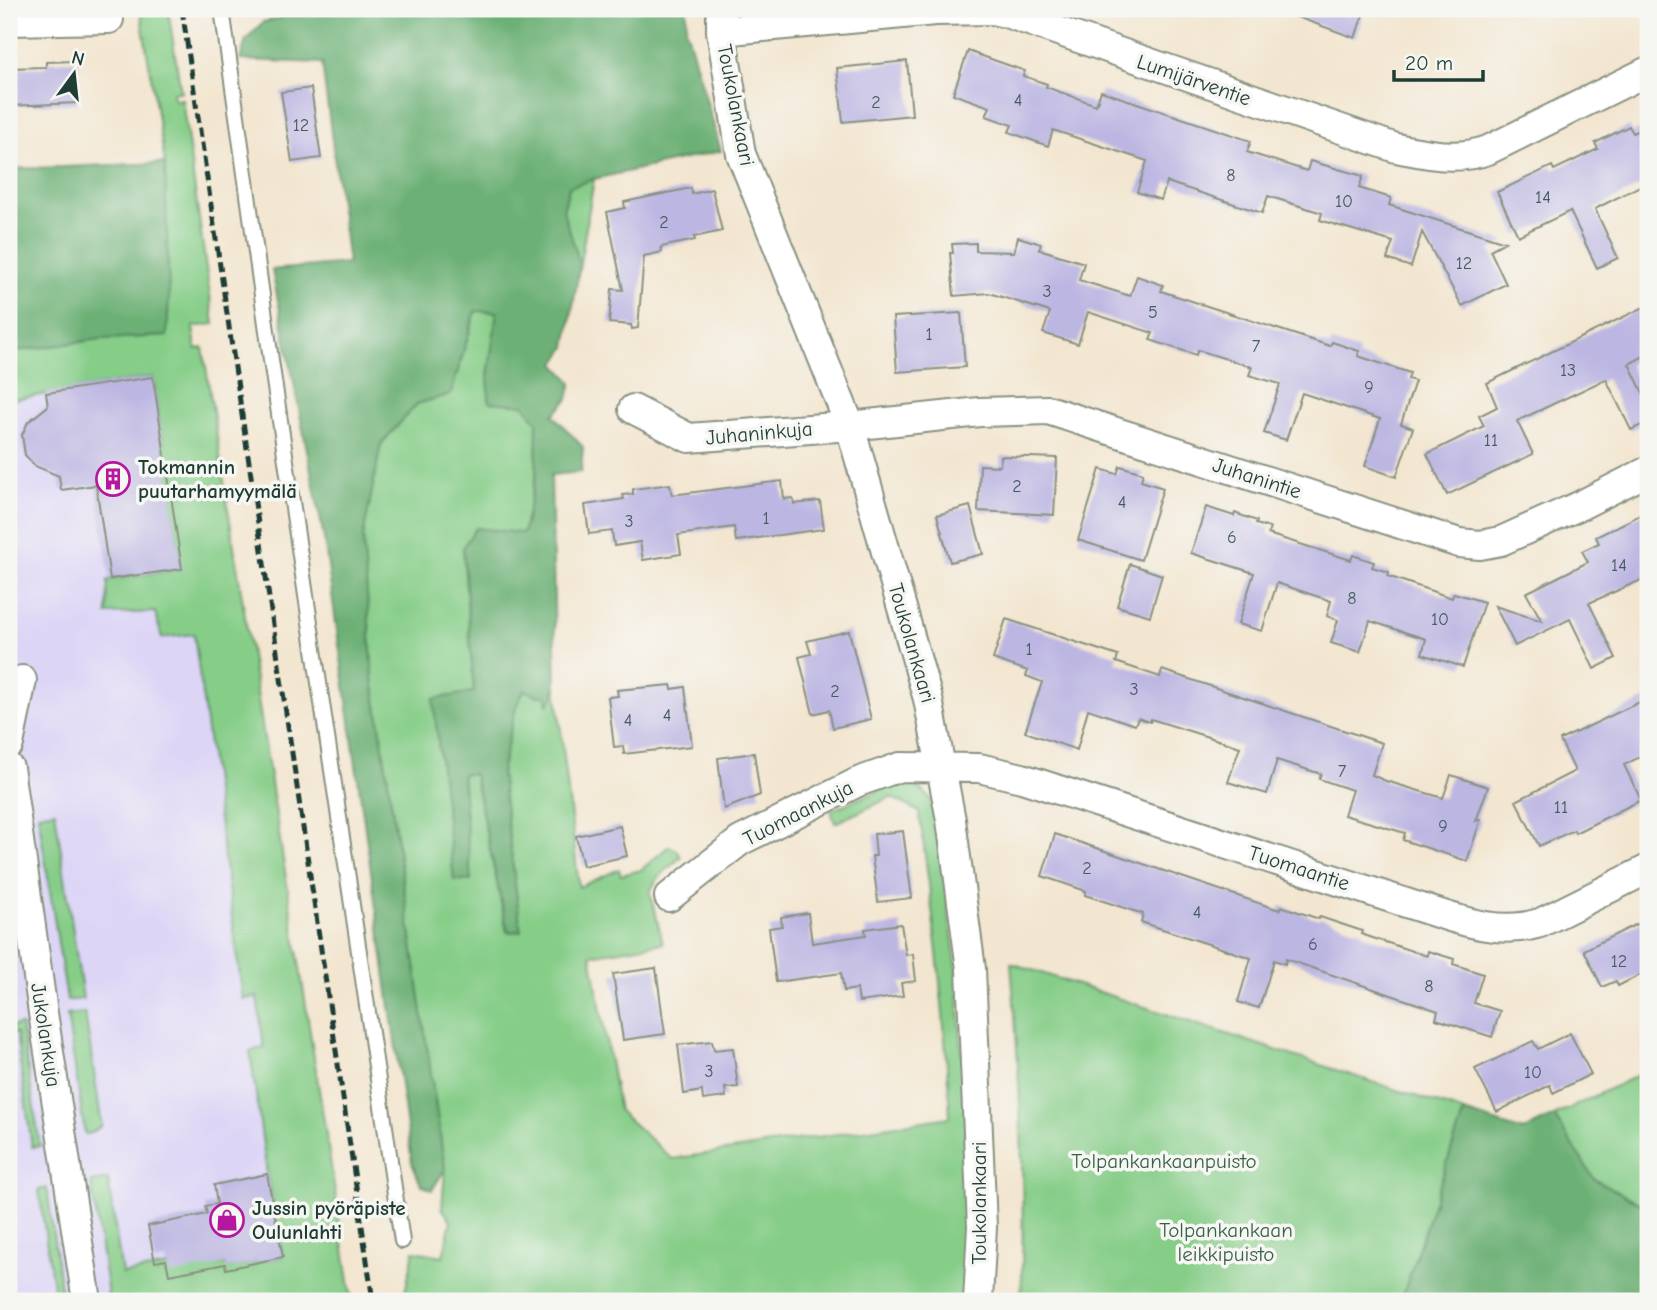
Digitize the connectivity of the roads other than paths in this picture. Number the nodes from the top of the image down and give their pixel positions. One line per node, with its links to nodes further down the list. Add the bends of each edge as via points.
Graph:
1 (222, 9): 15 (lane)
2 (109, 19): 4 (street)
3 (721, 20): 5 (street, Lumijärventie, via 992,10 1396,148 1454,157 1488,150); 7 (street, Toukolankaari, via 741,154)
4 (9, 21)
5 (1648, 71)
6 (633, 409): 7 (street, Juhaninkuja, via 689,438)
7 (850, 426): 8 (street, Juhanintie, via 1048,410 1480,545 1501,541); 12 (street, Toukolankaari, via 928,699)
8 (1648, 471)
9 (22, 680): 10 (street)
10 (9, 744)
11 (9, 768): 16 (street, Jukolankuja)
12 (942, 768): 13 (street, Tuomaantie, via 979,768 1022,778 1489,927 1540,923); 14 (street, Tuomaankuja, via 900,767 858,782 740,841); 17 (street, Toukolankaari, via 971,969 982,1227)
13 (1648, 869)
14 (669, 897)
15 (402, 1241)
16 (87, 1301)
17 (978, 1301)

